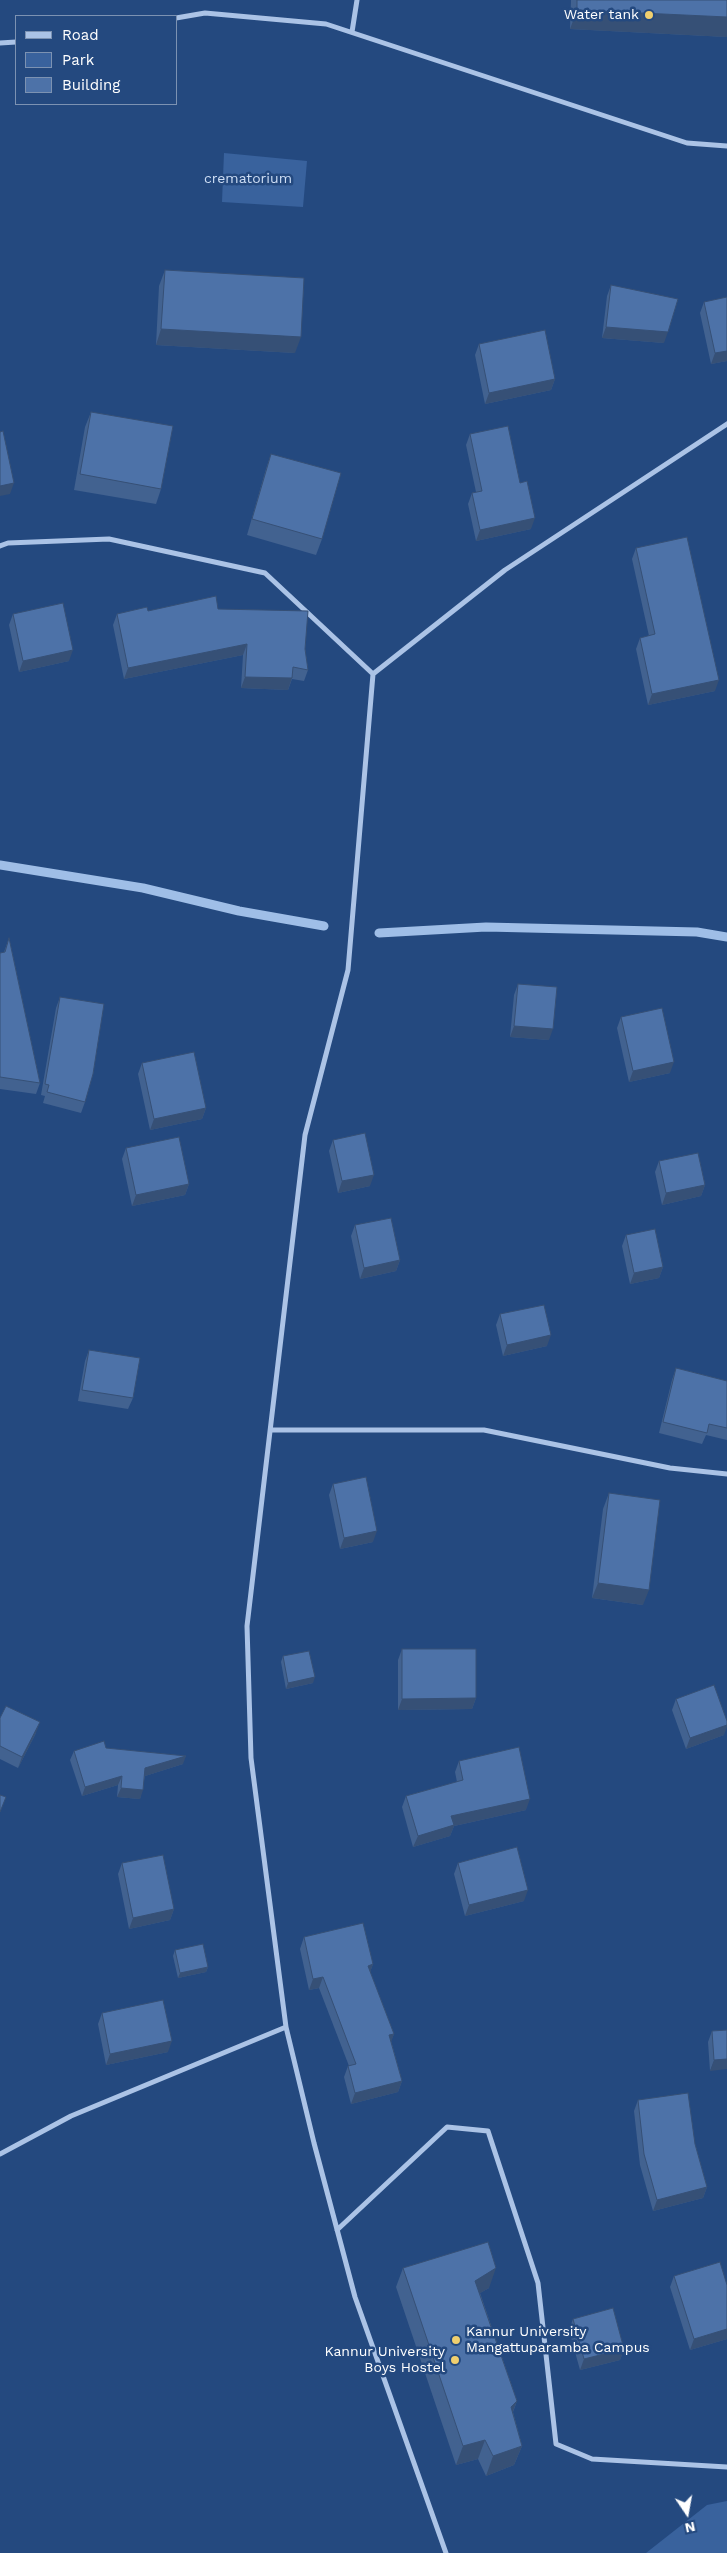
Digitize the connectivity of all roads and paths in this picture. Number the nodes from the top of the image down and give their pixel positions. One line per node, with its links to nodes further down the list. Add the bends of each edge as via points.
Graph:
1 (357, 0): 3 (street)
2 (178, 18): 3 (street, via 205,13 326,24)
3 (352, 32): 6 (street, via 687,143)
4 (15, 42): 5 (street)
5 (0, 43)
6 (727, 146)
7 (727, 424): 9 (street, via 505,570)
8 (0, 546): 9 (street, via 109,539 265,573)
9 (373, 674): 10 (street, via 348,970 305,1135)
10 (270, 1430): 11 (street, via 484,1430 670,1468); 12 (street, via 247,1626 250,1758)
11 (727, 1474)
12 (286, 2027): 13 (street, via 71,2116); 14 (street)
13 (0, 2154)
14 (338, 2230): 15 (street, via 447,2126 488,2130 538,2283 556,2444 592,2458); 16 (street, via 355,2297)
15 (727, 2467)
16 (446, 2553)

